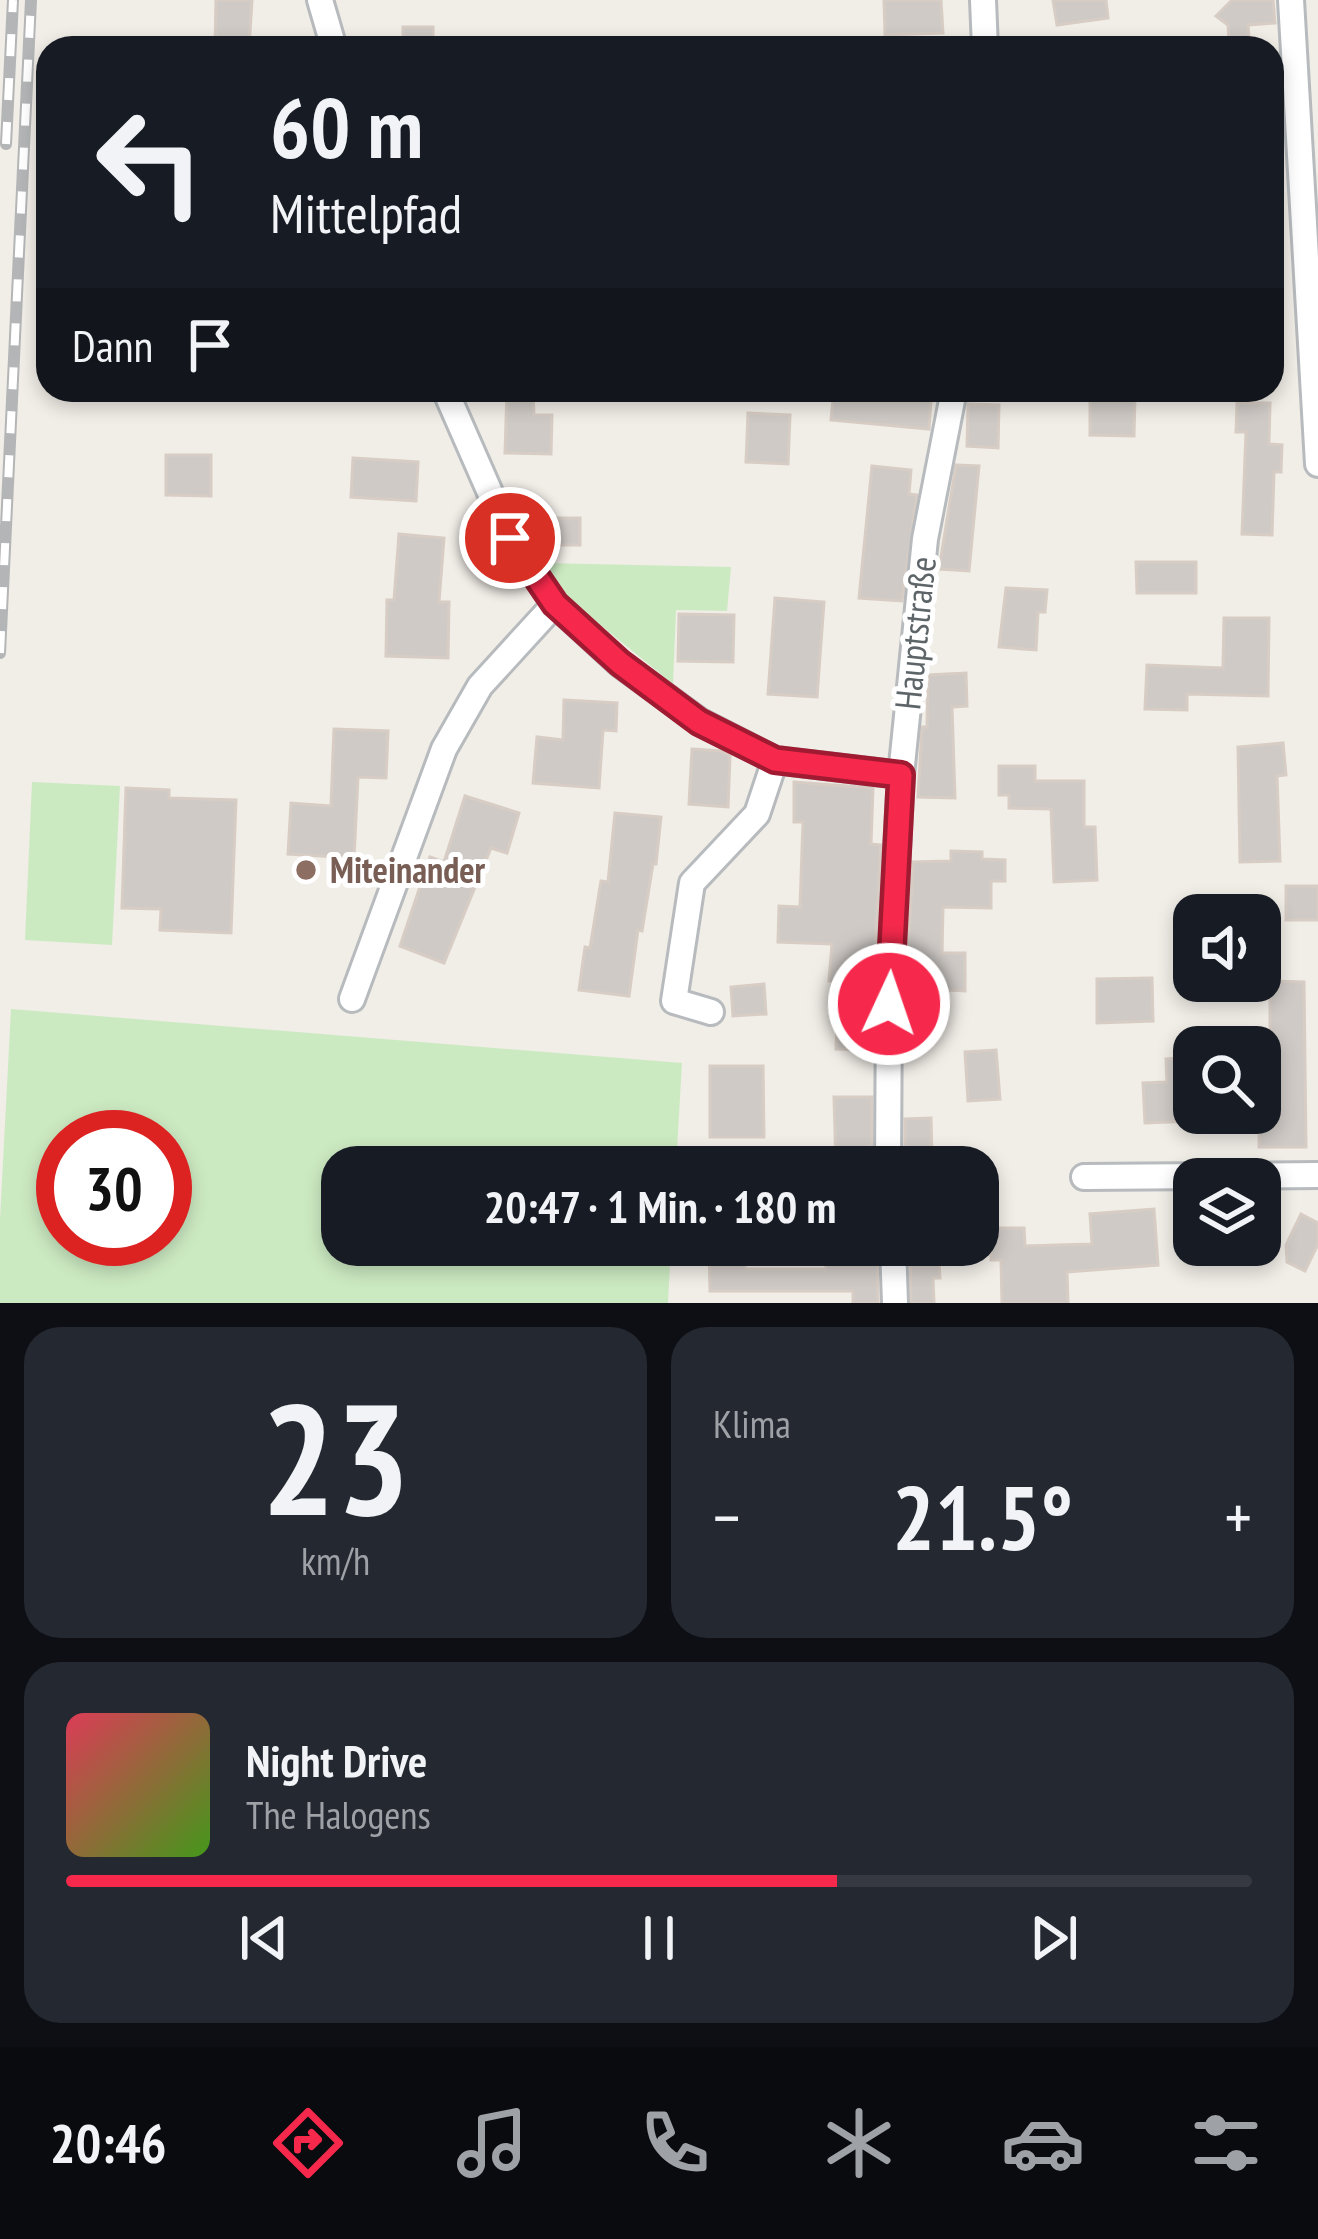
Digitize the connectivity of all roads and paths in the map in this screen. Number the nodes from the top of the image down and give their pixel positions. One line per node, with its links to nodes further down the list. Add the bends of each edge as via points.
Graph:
1 (320, 0): 4 (street)
2 (983, 0): 5 (street)
3 (1291, 0): 8 (street)
4 (330, 36)
5 (984, 36)
6 (450, 402): 9 (street, via 510,538)
7 (952, 402): 11 (street, Hauptstraße, via 925,539)
8 (1318, 464)
9 (555, 604): 10 (street, via 699,722); 12 (street, via 480,686 444,749)
10 (775, 760): 11 (street); 13 (street, via 758,814 692,883 674,1001)
11 (901, 775): 14 (street, Hauptstraße)
12 (352, 999)
13 (711, 1012)
14 (888, 1146)
15 (1318, 1174): 16 (street)
16 (1084, 1178)
17 (893, 1266): 18 (street)
18 (895, 1303)

